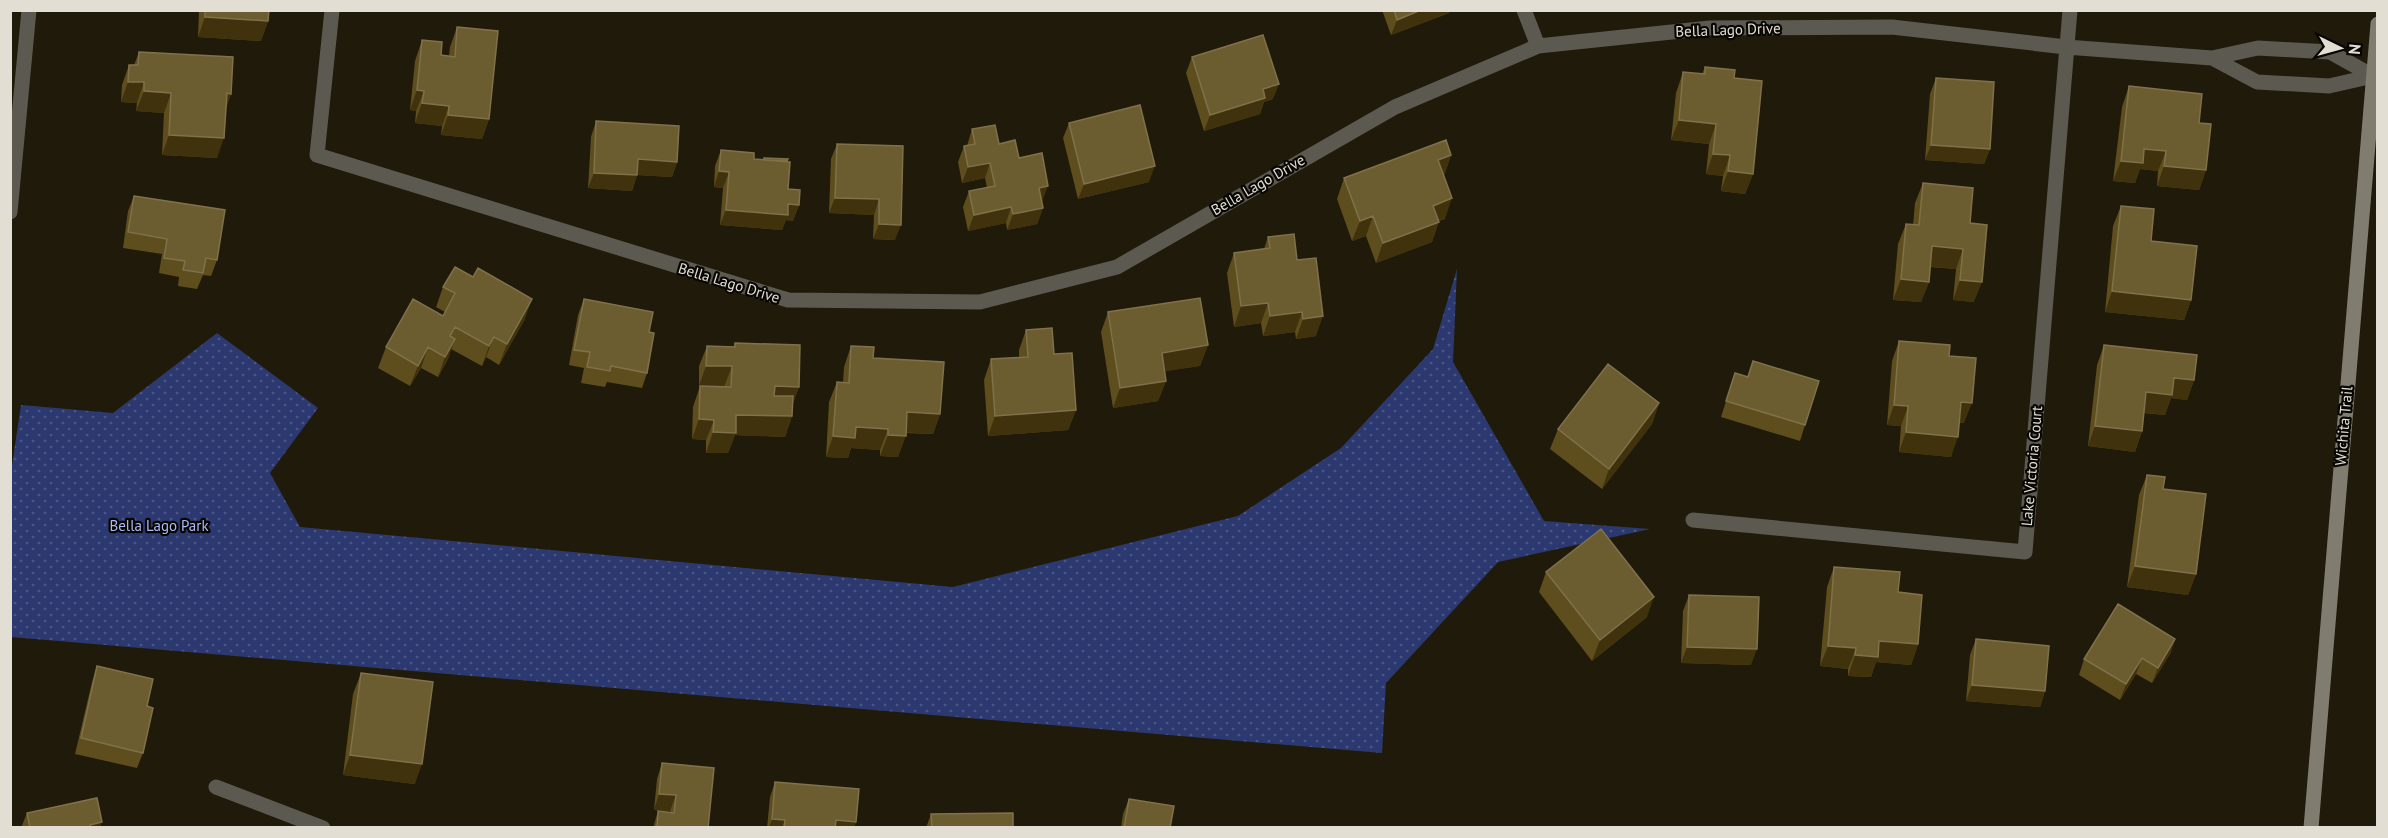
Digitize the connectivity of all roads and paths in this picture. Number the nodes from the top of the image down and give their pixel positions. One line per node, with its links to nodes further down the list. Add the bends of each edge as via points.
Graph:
1 (29, 10): 10 (street)
2 (333, 10): 6 (street, Bella Lago Drive, via 317,155 788,300 980,302 1117,267 1395,107)
3 (1524, 10): 6 (street)
4 (2070, 10): 7 (street)
5 (2378, 24): 9 (street, Wichita Trail)
6 (1538, 46): 7 (street, Bella Lago Drive, via 1710,28 1892,27)
7 (2066, 47): 8 (street, Bella Lago Drive); 11 (street, Lake Victoria Court, via 2025,552)
8 (2212, 58): 9 (street, Bella Lago Drive, via 2257,82 2329,86); 9 (street, Bella Lago Drive, via 2259,48 2330,52)
9 (2373, 76): 14 (street, Wichita Trail)
10 (10, 212)
11 (1693, 520)
12 (216, 787): 13 (street)
13 (323, 828)
14 (2311, 828)

